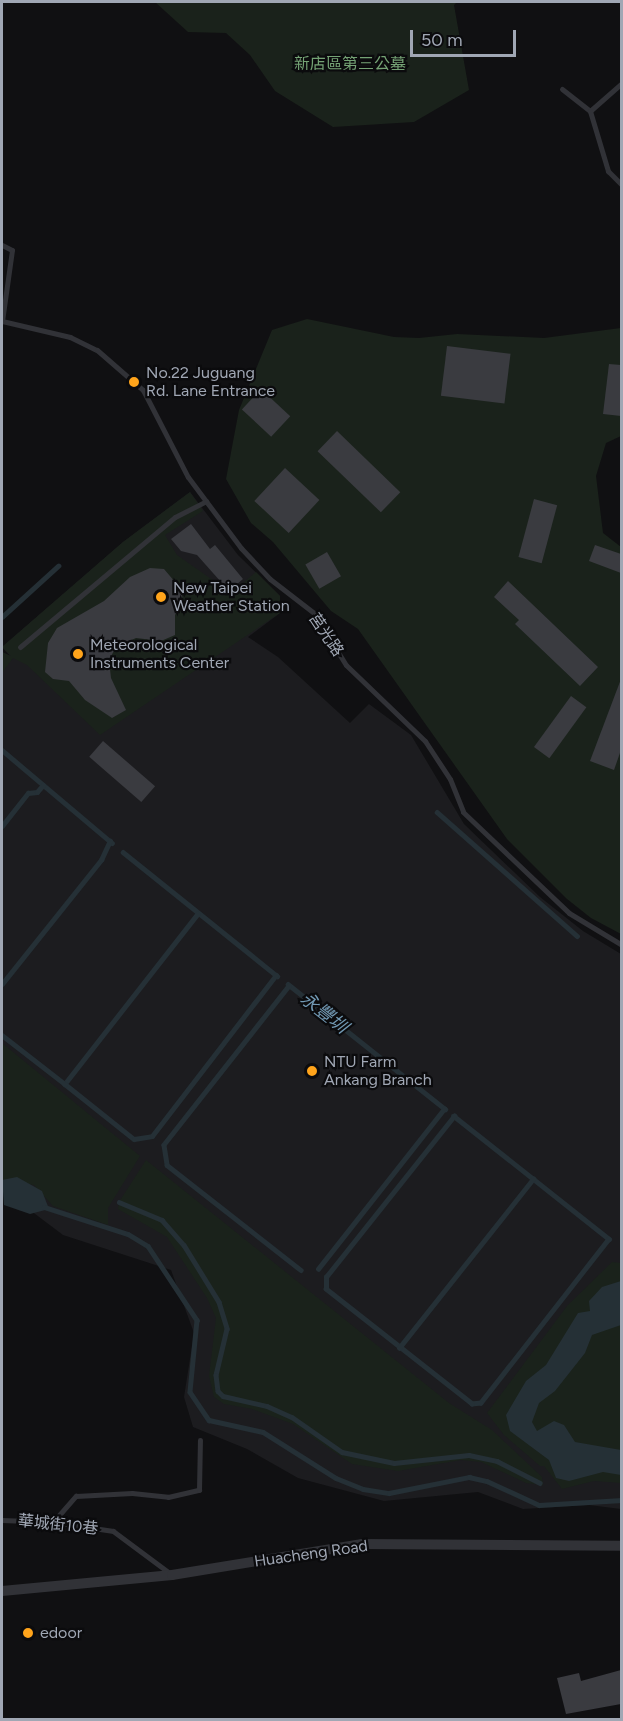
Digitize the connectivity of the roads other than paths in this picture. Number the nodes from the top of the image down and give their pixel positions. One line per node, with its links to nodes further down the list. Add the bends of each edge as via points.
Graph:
1 (621, 82): 3 (lane)
2 (562, 89): 3 (lane)
3 (590, 111): 4 (lane, via 608,171)
4 (621, 185)
5 (2, 245): 6 (lane, via 12,250)
6 (2, 321): 7 (lane, 莒光路, via 70,337 119,367 143,390 188,477)
7 (206, 501): 8 (lane, via 175,517); 9 (lane, 莒光路, via 270,579 314,613 346,665 425,741 450,779 464,812 569,913)
8 (20, 647)
9 (621, 945)
10 (200, 1440): 12 (lane, via 199,1490 168,1497 132,1493 76,1496)
11 (2, 1520): 12 (lane, 華城街10巷)
12 (53, 1522): 14 (lane, 華城街10巷, via 113,1531)
13 (621, 1546): 14 (street, Huacheng Road, via 362,1544)
14 (172, 1575): 15 (street, Huacheng Road)
15 (2, 1591)

